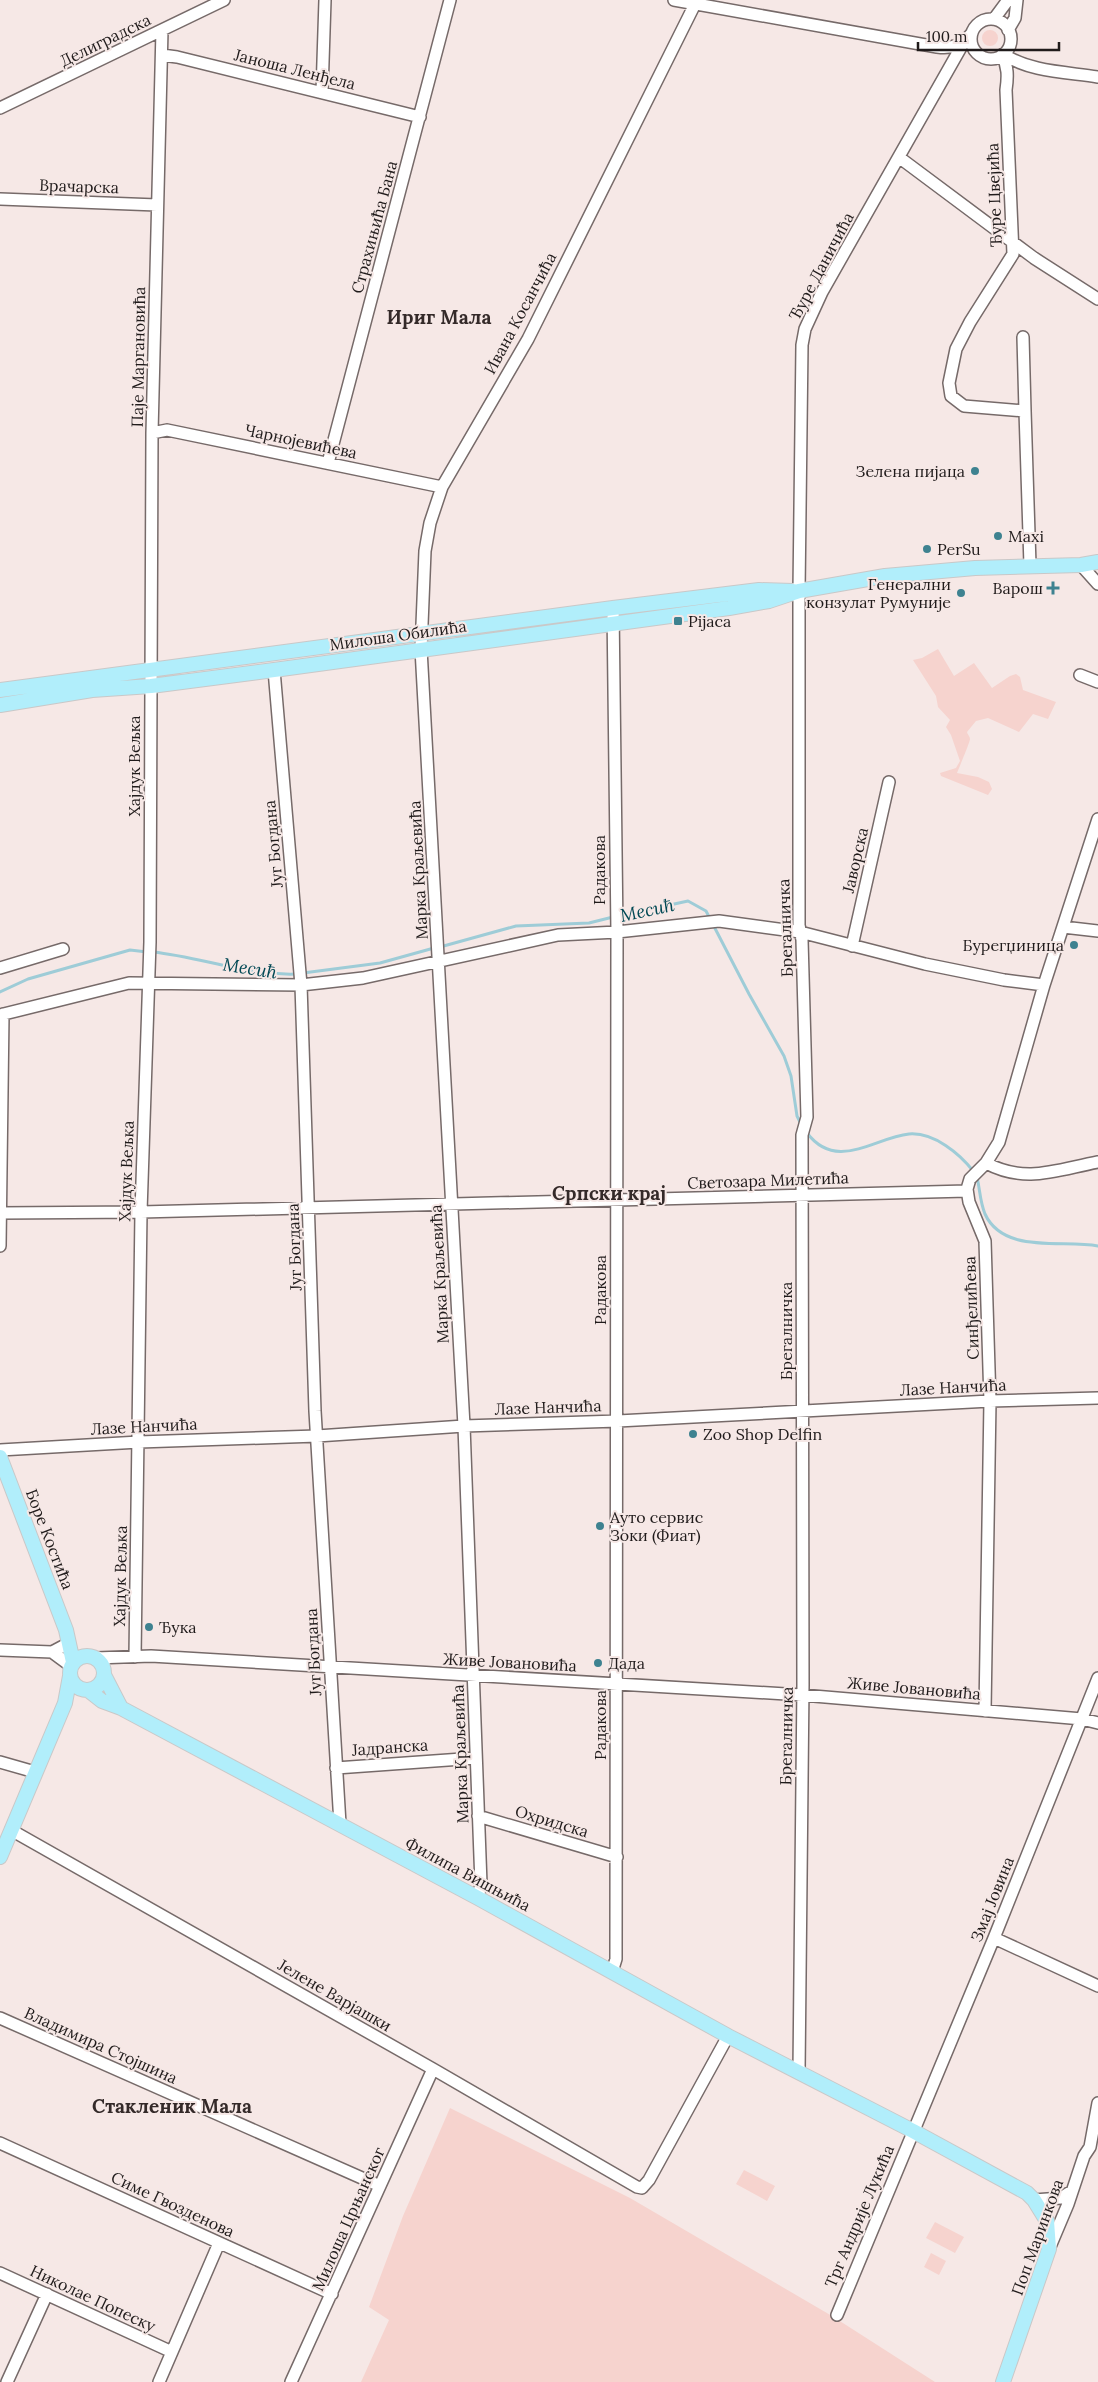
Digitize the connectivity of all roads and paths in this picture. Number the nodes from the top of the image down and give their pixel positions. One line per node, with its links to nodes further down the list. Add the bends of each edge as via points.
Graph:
1 (224, 0): 9 (street, Делиградска)
2 (325, 0): 22 (street)
3 (450, 0): 24 (street, Страхињића Бана)
4 (674, 0): 7 (street)
5 (1008, 0): 8 (street)
6 (1017, 0): 10 (street, via 1015,18)
7 (695, 4): 14 (street); 34 (street, Ивана Косанчића, via 528,338)
8 (994, 19): 10 (street); 11 (street, via 980,22)
9 (162, 30): 16 (street, Паје Маргановића); 23 (street, Делиградска)
10 (1008, 30): 13 (street)
11 (972, 33): 12 (street, Ђуре Даничића); 15 (street, via 972,45)
12 (964, 42): 14 (street); 18 (street, Ђуре Даничића)
13 (1010, 43): 17 (street); 19 (street)
14 (938, 47): 18 (street)
15 (977, 53): 17 (street); 18 (street)
16 (162, 55): 22 (street, Јаноша Ленђела); 27 (street, Паје Маргановића)
17 (999, 56): 19 (street); 21 (street, Ђуре Цвејића, via 999,68)
18 (954, 60): 25 (street, Ђуре Даничића)
19 (1028, 66): 20 (street); 21 (street)
20 (1098, 77)
21 (1006, 86): 28 (street, Ђуре Цвејића)
22 (322, 92): 24 (street, Јаноша Ленђела)
23 (0, 108)
24 (420, 117): 33 (street, Страхињића Бана)
25 (900, 158): 28 (street); 39 (street, Ђуре Даничића, via 822,292 803,337)
26 (0, 199): 27 (street, Врачарска)
27 (157, 205): 32 (street, Паје Маргановића)
28 (1014, 244): 29 (street); 31 (street, Ђуре Цвејића, via 1011,260 956,349 948,383 950,393 964,406)
29 (1098, 299)
30 (1023, 337): 31 (street)
31 (1025, 411): 36 (street)
32 (152, 433): 33 (street, Чарнојевићева, via 167,430); 44 (street, Паје Маргановића)
33 (328, 463): 34 (street, Чарнојевићева)
34 (442, 487): 42 (street, Ивана Косанчића, via 425,550)
35 (1098, 562): 37 (main road)
36 (1030, 565): 37 (main road); 39 (main road, Милоша Обилића, via 885,576)
37 (1081, 565): 38 (street)
38 (1098, 584)
39 (799, 591): 40 (main road, Милоша Обилића, via 759,590); 41 (main road, Милоша Обилића, via 759,603); 56 (street, Брегалничка)
40 (613, 608): 41 (street, Радакова); 42 (main road, Милоша Обилића)
41 (614, 624): 43 (main road, Милоша Обилића); 53 (street, Радакова)
42 (422, 632): 43 (street, Ивана Косанчића); 44 (main road, Милоша Обилића)
43 (421, 649): 45 (main road, Милоша Обилића); 59 (street, Марка Краљевића)
44 (151, 669): 48 (street, Паје Маргановића); 49 (main road, Милоша Обилића)
45 (274, 670): 48 (main road, Милоша Обилића); 62 (street, Југ Богдана)
46 (1080, 675): 47 (street)
47 (1098, 682)
48 (151, 686): 50 (main road, Милоша Обилића, via 92,690); 61 (street, Хајдук Вељка)
49 (0, 690)
50 (0, 706)
51 (889, 782): 57 (street, Јаворска)
52 (1098, 819): 54 (street)
53 (616, 927): 56 (street, via 719,921); 59 (street); 69 (street, Радакова)
54 (1063, 927): 55 (street); 63 (street)
55 (1098, 931)
56 (800, 932): 57 (street); 68 (street, Брегалничка, via 807,1117 802,1135)
57 (852, 946): 63 (street)
58 (63, 949): 60 (street)
59 (439, 956): 62 (street, via 363,978); 70 (street, Марка Краљевића)
60 (0, 968)
61 (148, 982): 62 (street); 64 (street, via 89,992); 72 (street, Хајдук Вељка)
62 (301, 982): 71 (street, Југ Богдана)
63 (1044, 986): 66 (street, via 1003,1131)
64 (2, 1015): 73 (street)
65 (1098, 1162): 66 (street, via 1023,1175)
66 (983, 1166): 67 (street)
67 (969, 1185): 68 (street, Светозара Милетића); 76 (street, Синђелићева, via 969,1202 985,1241)
68 (801, 1196): 69 (street, Светозара Милетића); 77 (street, Брегалничка)
69 (616, 1200): 70 (street, Светозара Милетића); 78 (street, Радакова)
70 (451, 1204): 71 (street, Светозара Милетића); 79 (street, Марка Краљевића)
71 (308, 1206): 72 (street, Светозара Милетића); 80 (street, Југ Богдана)
72 (141, 1212): 73 (street, Светозара Милетића); 81 (street, Хајдук Вељка)
73 (1, 1213): 74 (street)
74 (0, 1246)
75 (1098, 1398): 76 (street, Лазе Нанчића)
76 (990, 1401): 77 (street, Лазе Нанчића); 98 (street, Синђелићева)
77 (803, 1412): 78 (street, Лазе Нанчића); 95 (street, Брегалничка)
78 (618, 1421): 79 (street, Лазе Нанчића); 93 (street, Радакова)
79 (464, 1426): 80 (street, Лазе Нанчића); 91 (street, Марка Краљевића)
80 (317, 1436): 81 (street, Лазе Нанчића); 89 (street, Југ Богдана)
81 (139, 1442): 82 (street, Лазе Нанчића); 87 (street, Хајдук Вељка)
82 (0, 1450)
83 (0, 1457): 84 (main road, Боре Костића)
84 (68, 1638): 86 (street); 88 (main road, Боре Костића); 90 (main road, Боре Костића)
85 (0, 1650): 86 (street)
86 (52, 1652): 90 (street)
87 (131, 1657): 88 (street, Живе Јовановића); 89 (street, Живе Јовановића)
88 (99, 1665): 90 (main road, via 81,1656); 94 (main road, via 100,1684); 97 (main road)
89 (329, 1667): 91 (street, Живе Јовановића); 103 (street, Југ Богдана)
90 (71, 1668): 94 (main road, via 74,1685); 96 (main road)
91 (474, 1677): 93 (street, Живе Јовановића); 101 (street, Марка Краљевића)
92 (1098, 1678): 99 (street, Змај Јовина)
93 (616, 1684): 95 (street, Живе Јовановића); 109 (street, Радакова)
94 (85, 1690): 96 (main road); 97 (main road, Филипа Вишњића)
95 (802, 1695): 98 (street, Живе Јовановића); 117 (street, Брегалничка)
96 (65, 1703): 104 (main road)
97 (121, 1708): 106 (main road, Филипа Вишњића)
98 (985, 1711): 99 (street, Живе Јовановића)
99 (1082, 1719): 100 (street, Живе Јовановића); 111 (street, Змај Јовина)
100 (1098, 1723)
101 (476, 1758): 103 (street, Јадранска); 105 (street, Марка Краљевића)
102 (0, 1762): 104 (street)
103 (336, 1768): 106 (street, Југ Богдана)
104 (35, 1772): 107 (main road)
105 (478, 1816): 109 (street, Охридска); 110 (street, Марка Краљевића, via 481,1884)
106 (340, 1824): 110 (main road, Филипа Вишњића)
107 (7, 1833): 108 (main road); 116 (street, Јелене Варјашки)
108 (0, 1857)
109 (617, 1857): 112 (street, Радакова, via 616,1959)
110 (478, 1898): 112 (main road, Филипа Вишњића)
111 (994, 1938): 113 (street); 119 (street, Змај Јовина)
112 (612, 1972): 115 (main road, Филипа Вишњића)
113 (1098, 1986)
114 (0, 2018): 122 (street, Владимира Стојшина)
115 (728, 2036): 116 (street, Јелене Варјашки, via 642,2188 632,2186); 117 (main road, Филипа Вишњића)
116 (433, 2069): 122 (street, Милоша Црњанског)
117 (798, 2072): 119 (main road, Трг Андрије Лукића)
118 (1098, 2103): 121 (street, Поп Маринкова)
119 (913, 2131): 124 (main road, Трг Андрије Лукића, via 1017,2186); 130 (street, Трг Андрије Лукића)
120 (0, 2143): 125 (street, Симе Гвозденова)
121 (1094, 2146): 123 (street, Поп Маринкова, via 1084,2156)
122 (380, 2186): 129 (street, Милоша Црњанског)
123 (1072, 2191): 124 (street, via 1061,2198); 126 (street, Поп Маринкова)
124 (1034, 2200): 126 (main road, Трг Андрије Лукића, via 1047,2221)
125 (219, 2243): 129 (street, Симе Гвозденова); 131 (street)
126 (1049, 2249): 135 (main road, Поп Маринкова)
127 (0, 2273): 128 (street, Николае Попеску)
128 (47, 2294): 131 (street, Николае Попеску); 132 (street)
129 (332, 2294): 134 (street, Милоша Црњанског)
130 (837, 2315)
131 (172, 2352): 133 (street)
132 (8, 2382)
133 (159, 2382)
134 (291, 2382)
135 (1004, 2382)

